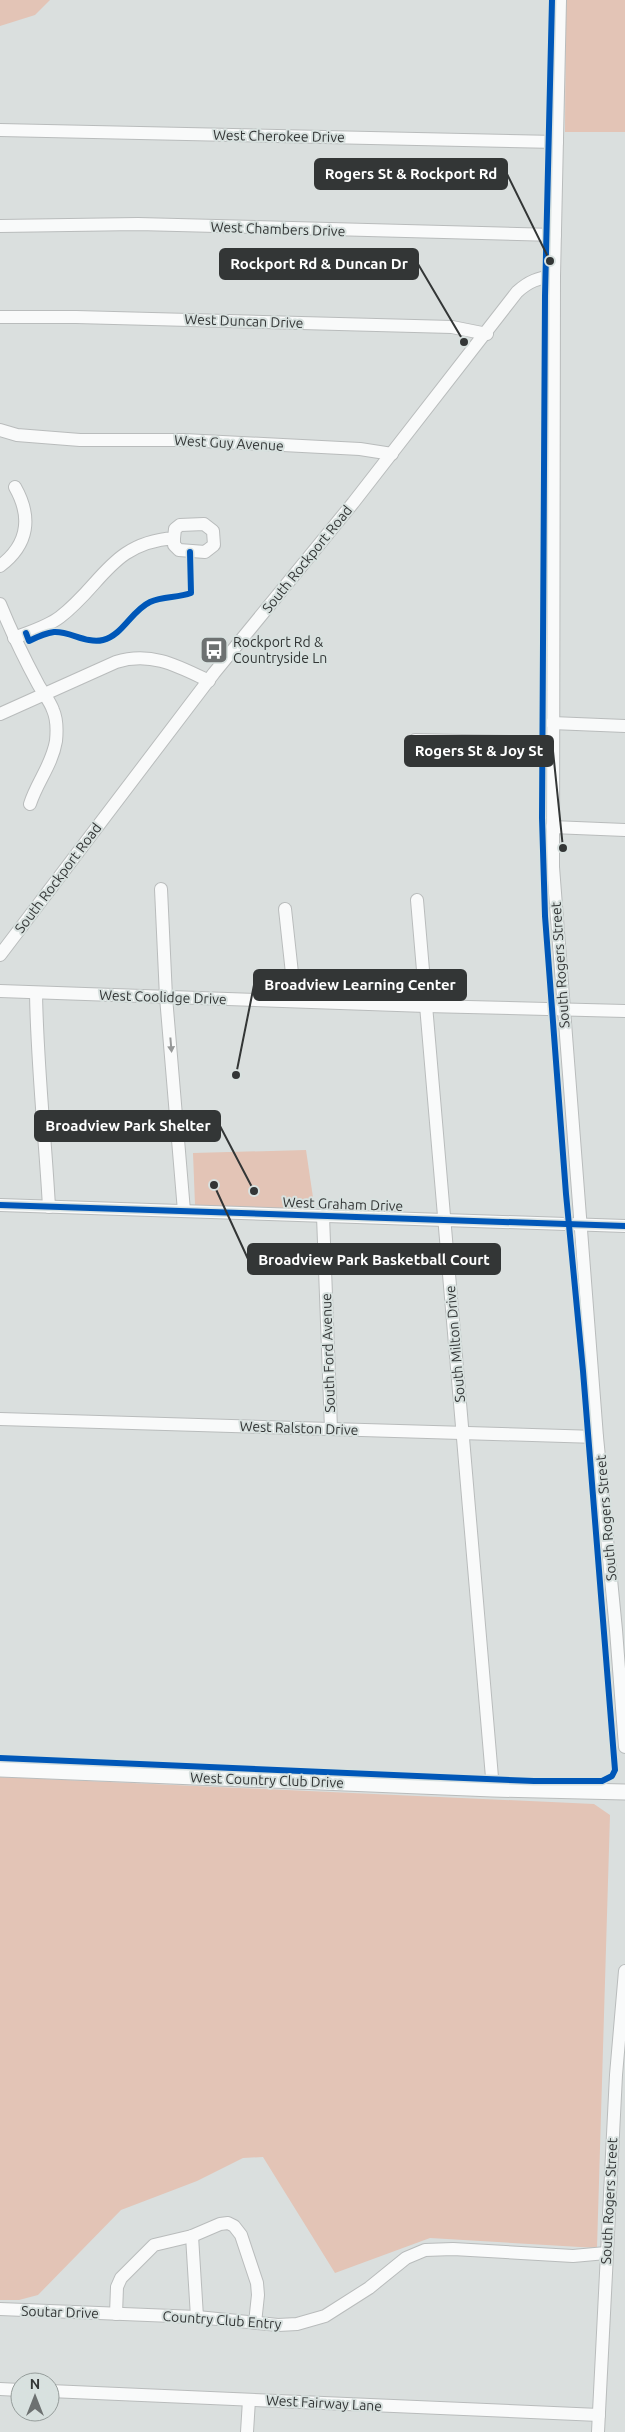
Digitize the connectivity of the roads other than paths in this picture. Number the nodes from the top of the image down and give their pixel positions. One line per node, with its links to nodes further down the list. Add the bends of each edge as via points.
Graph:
1 (560, 0): 3 (street, South Rogers Street)
2 (0, 130): 3 (street, West Cherokee Drive)
3 (557, 142): 5 (street, South Rogers Street)
4 (0, 226): 5 (street, West Chambers Drive, via 138,224)
5 (555, 235): 6 (street, South Rogers Street)
6 (554, 276): 8 (street, South Rockport Road, via 538,278 524,285); 19 (street, South Rogers Street)
7 (0, 317): 8 (street, West Duncan Drive, via 452,327)
8 (487, 334): 10 (street, South Rockport Road)
9 (0, 430): 10 (street, West Guy Avenue, via 17,436 184,440 360,449)
10 (392, 454): 16 (street, South Rockport Road)
11 (15, 488): 13 (street, via 23,501 25,528 16,551)
12 (174, 538): 15 (street, via 157,539 128,551 59,617)
13 (0, 566)
14 (0, 604): 15 (street)
15 (14, 638): 17 (street)
16 (208, 681): 17 (street, via 167,661 138,658 116,662); 29 (street, South Rockport Road)
17 (43, 694): 18 (street); 23 (street, via 54,711 56,740 49,766)
18 (0, 714)
19 (552, 723): 20 (street); 22 (street, South Rogers Street)
20 (625, 726)
21 (415, 740): 22 (street)
22 (553, 743): 24 (street, South Rogers Street)
23 (30, 804)
24 (552, 827): 25 (street); 35 (street, South Rogers Street)
25 (625, 830)
26 (161, 889): 32 (street)
27 (417, 900): 34 (street, South Milton Drive)
28 (285, 909): 33 (street)
29 (0, 955)
30 (0, 991): 31 (street, West Coolidge Drive)
31 (36, 993): 32 (street, West Coolidge Drive); 38 (street, via 37,1058)
32 (166, 997): 33 (street, West Coolidge Drive); 39 (street, one-way to 39)
33 (295, 1001): 34 (street, West Coolidge Drive)
34 (426, 1006): 35 (street, West Coolidge Drive); 41 (street, South Milton Drive)
35 (563, 1009): 36 (street, West Coolidge Drive); 42 (street, South Rogers Street)
36 (625, 1011)
37 (0, 1205): 38 (street, West Graham Drive)
38 (49, 1206): 39 (street, West Graham Drive)
39 (184, 1211): 40 (street, West Graham Drive)
40 (323, 1216): 41 (street, West Graham Drive); 45 (street, South Ford Avenue)
41 (444, 1220): 42 (street, West Graham Drive); 46 (street, South Milton Drive)
42 (581, 1225): 43 (street, West Graham Drive); 47 (street, South Rogers Street)
43 (625, 1226)
44 (0, 1419): 45 (street, West Ralston Drive)
45 (331, 1429): 46 (street, West Ralston Drive)
46 (463, 1434): 47 (street, West Ralston Drive); 51 (street, South Milton Drive)
47 (597, 1437): 48 (street, South Rogers Street)
48 (621, 1630): 49 (street, South Rogers Street)
49 (625, 1747)
50 (0, 1769): 51 (main road, West Country Club Drive)
51 (493, 1789): 52 (main road, West Country Club Drive)
52 (625, 1792)
53 (625, 1971): 54 (street, South Rogers Street)
54 (620, 2075): 56 (street, South Rogers Street)
55 (192, 2236): 58 (street, Soutar Drive, via 157,2243 121,2278 117,2287); 59 (street); 60 (street, Soutar Drive, via 228,2223 241,2235 258,2289)
56 (606, 2254): 60 (street, Country Club Entry, via 573,2256 442,2248 425,2250 406,2258 369,2288 326,2316 296,2324); 63 (street, South Rogers Street)
57 (0, 2309): 58 (street, Soutar Drive)
58 (116, 2314): 59 (street, Country Club Entry)
59 (197, 2317): 60 (street, Country Club Entry)
60 (256, 2323)
61 (60, 2391): 62 (street, West Fairway Lane)
62 (250, 2400): 63 (street, West Fairway Lane); 64 (street)
63 (599, 2415): 65 (street, South Rogers Street)
64 (247, 2432)
65 (598, 2432)

